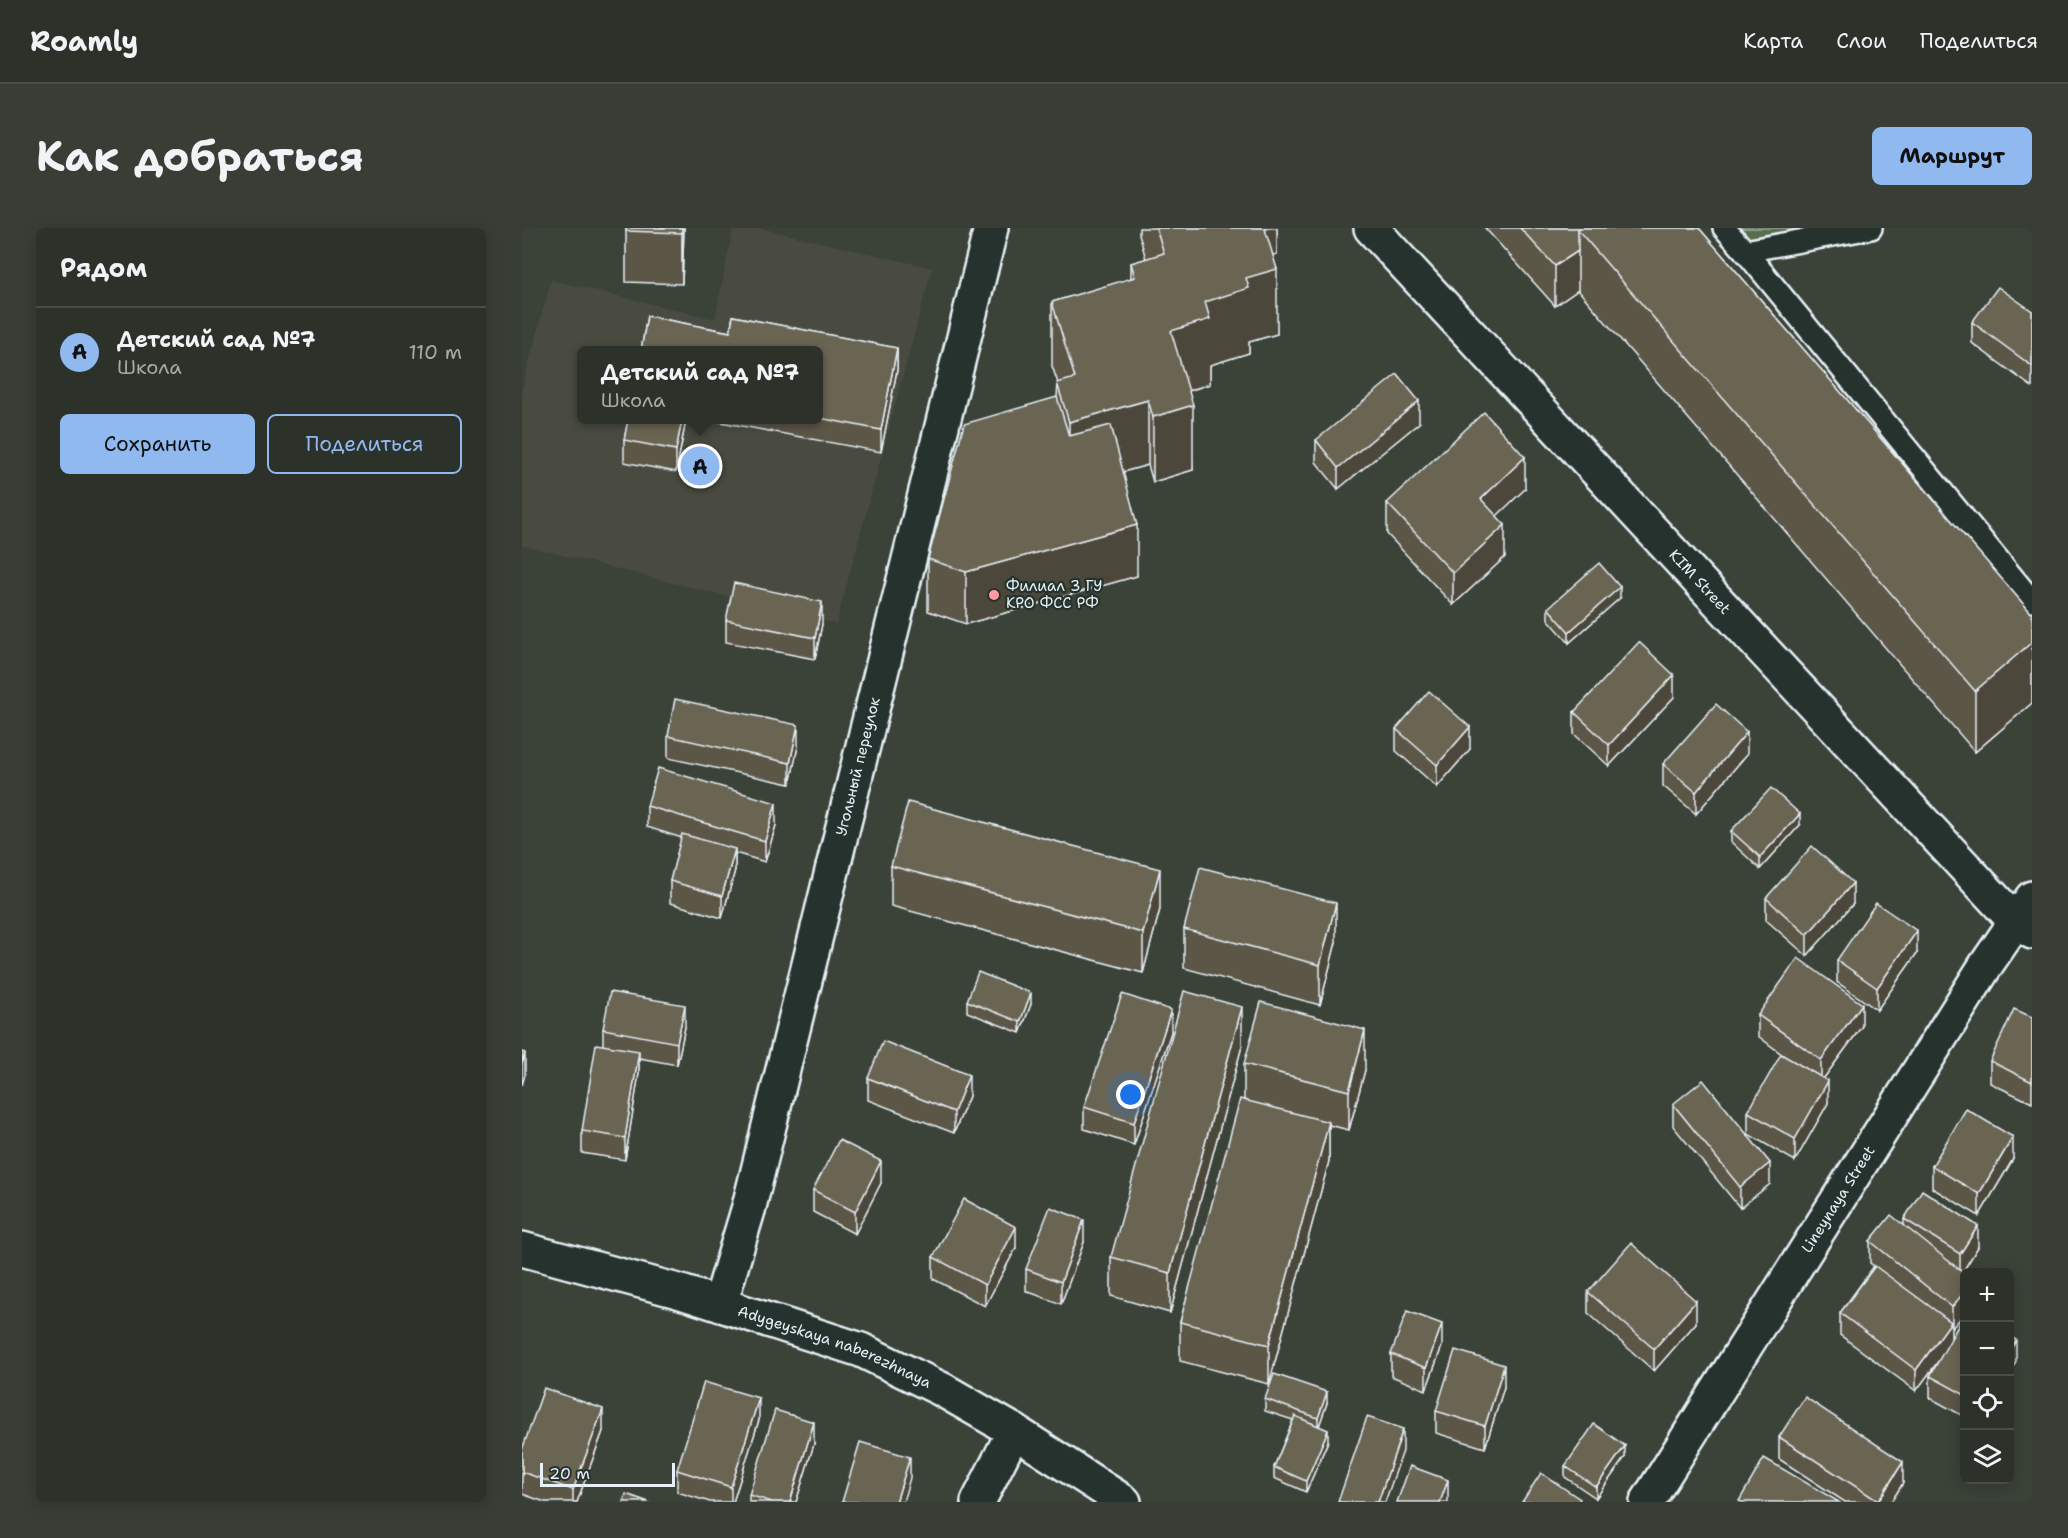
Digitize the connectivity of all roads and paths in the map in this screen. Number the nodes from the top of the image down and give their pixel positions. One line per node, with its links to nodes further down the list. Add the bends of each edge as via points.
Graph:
1 (991, 228): 9 (street, Угольный переулок, via 748,1207)
2 (1371, 228): 7 (street, KIM Street)
3 (1724, 228): 5 (lane)
4 (1871, 228): 5 (lane)
5 (1745, 251): 6 (lane)
6 (2032, 601)
7 (2026, 917): 13 (street, Lineynaya Street)
8 (522, 1249): 9 (street, Adygeyskaya naberezhnaya)
9 (720, 1304): 10 (street, Adygeyskaya naberezhnaya, via 861,1350 943,1390)
10 (1014, 1431): 11 (street); 12 (street, Adygeyskaya naberezhnaya)
11 (978, 1502)
12 (1124, 1502)
13 (1647, 1502)

